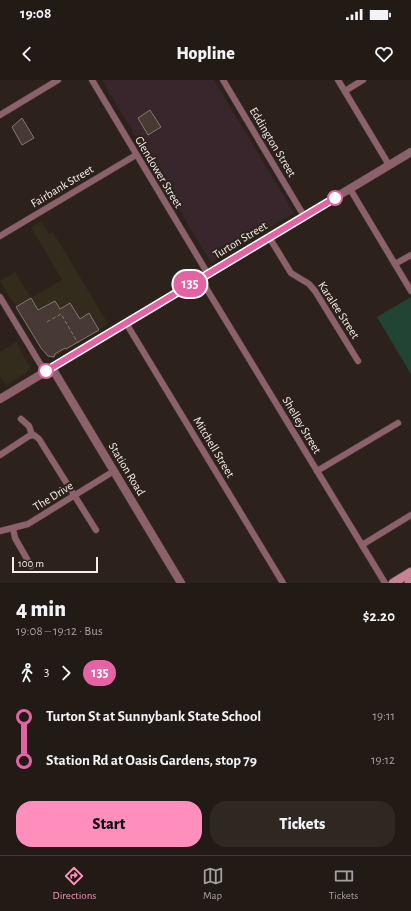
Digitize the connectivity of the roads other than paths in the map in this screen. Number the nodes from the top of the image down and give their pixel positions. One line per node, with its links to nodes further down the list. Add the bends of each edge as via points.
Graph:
1 (58, 80): 7 (street)
2 (92, 80): 9 (street, Glendower Street)
3 (223, 80): 12 (street, Eddington Street)
4 (338, 80): 6 (street)
5 (362, 80): 6 (street)
6 (345, 91): 10 (street)
7 (0, 115)
8 (411, 152): 10 (street, Turton Street)
9 (136, 155): 13 (street, Fairbank Street); 17 (street, Glendower Street)
10 (389, 165): 11 (street, Turton Street)
11 (350, 188): 12 (street, Turton Street); 16 (street)
12 (304, 216): 14 (street, Turton Street)
13 (0, 236)
14 (269, 237): 17 (street, Turton Street); 22 (street, Karalee Street, via 291,273 315,291)
15 (411, 255): 16 (street)
16 (395, 264): 19 (street)
17 (208, 274): 18 (street, Turton Street)
18 (200, 278): 21 (street, Turton Street); 30 (street, Shelley Street)
19 (411, 291)
20 (0, 298): 23 (street, Station Road)
21 (126, 323): 23 (street, Turton Street); 40 (street, Mitchell Street)
22 (358, 361)
23 (48, 370): 24 (street, Turton Street); 29 (street, Station Road)
24 (0, 399)
25 (21, 419): 27 (street, via 29,426)
26 (398, 423): 30 (street)
27 (32, 436): 28 (street, via 23,439); 31 (street, via 44,445)
28 (0, 455)
29 (114, 471): 31 (street, The Drive); 39 (street, Station Road)
30 (317, 471): 36 (street, Shelley Street)
31 (74, 495): 33 (street, The Drive, via 28,524); 34 (street)
32 (411, 515): 36 (street)
33 (13, 528): 35 (street, The Drive); 37 (street, via 15,538)
34 (96, 530)
35 (0, 531)
36 (362, 545): 41 (street, Shelley Street)
37 (31, 566)
38 (411, 572): 42 (main road)
39 (181, 583)
40 (283, 583)
41 (385, 583)
42 (394, 583)

